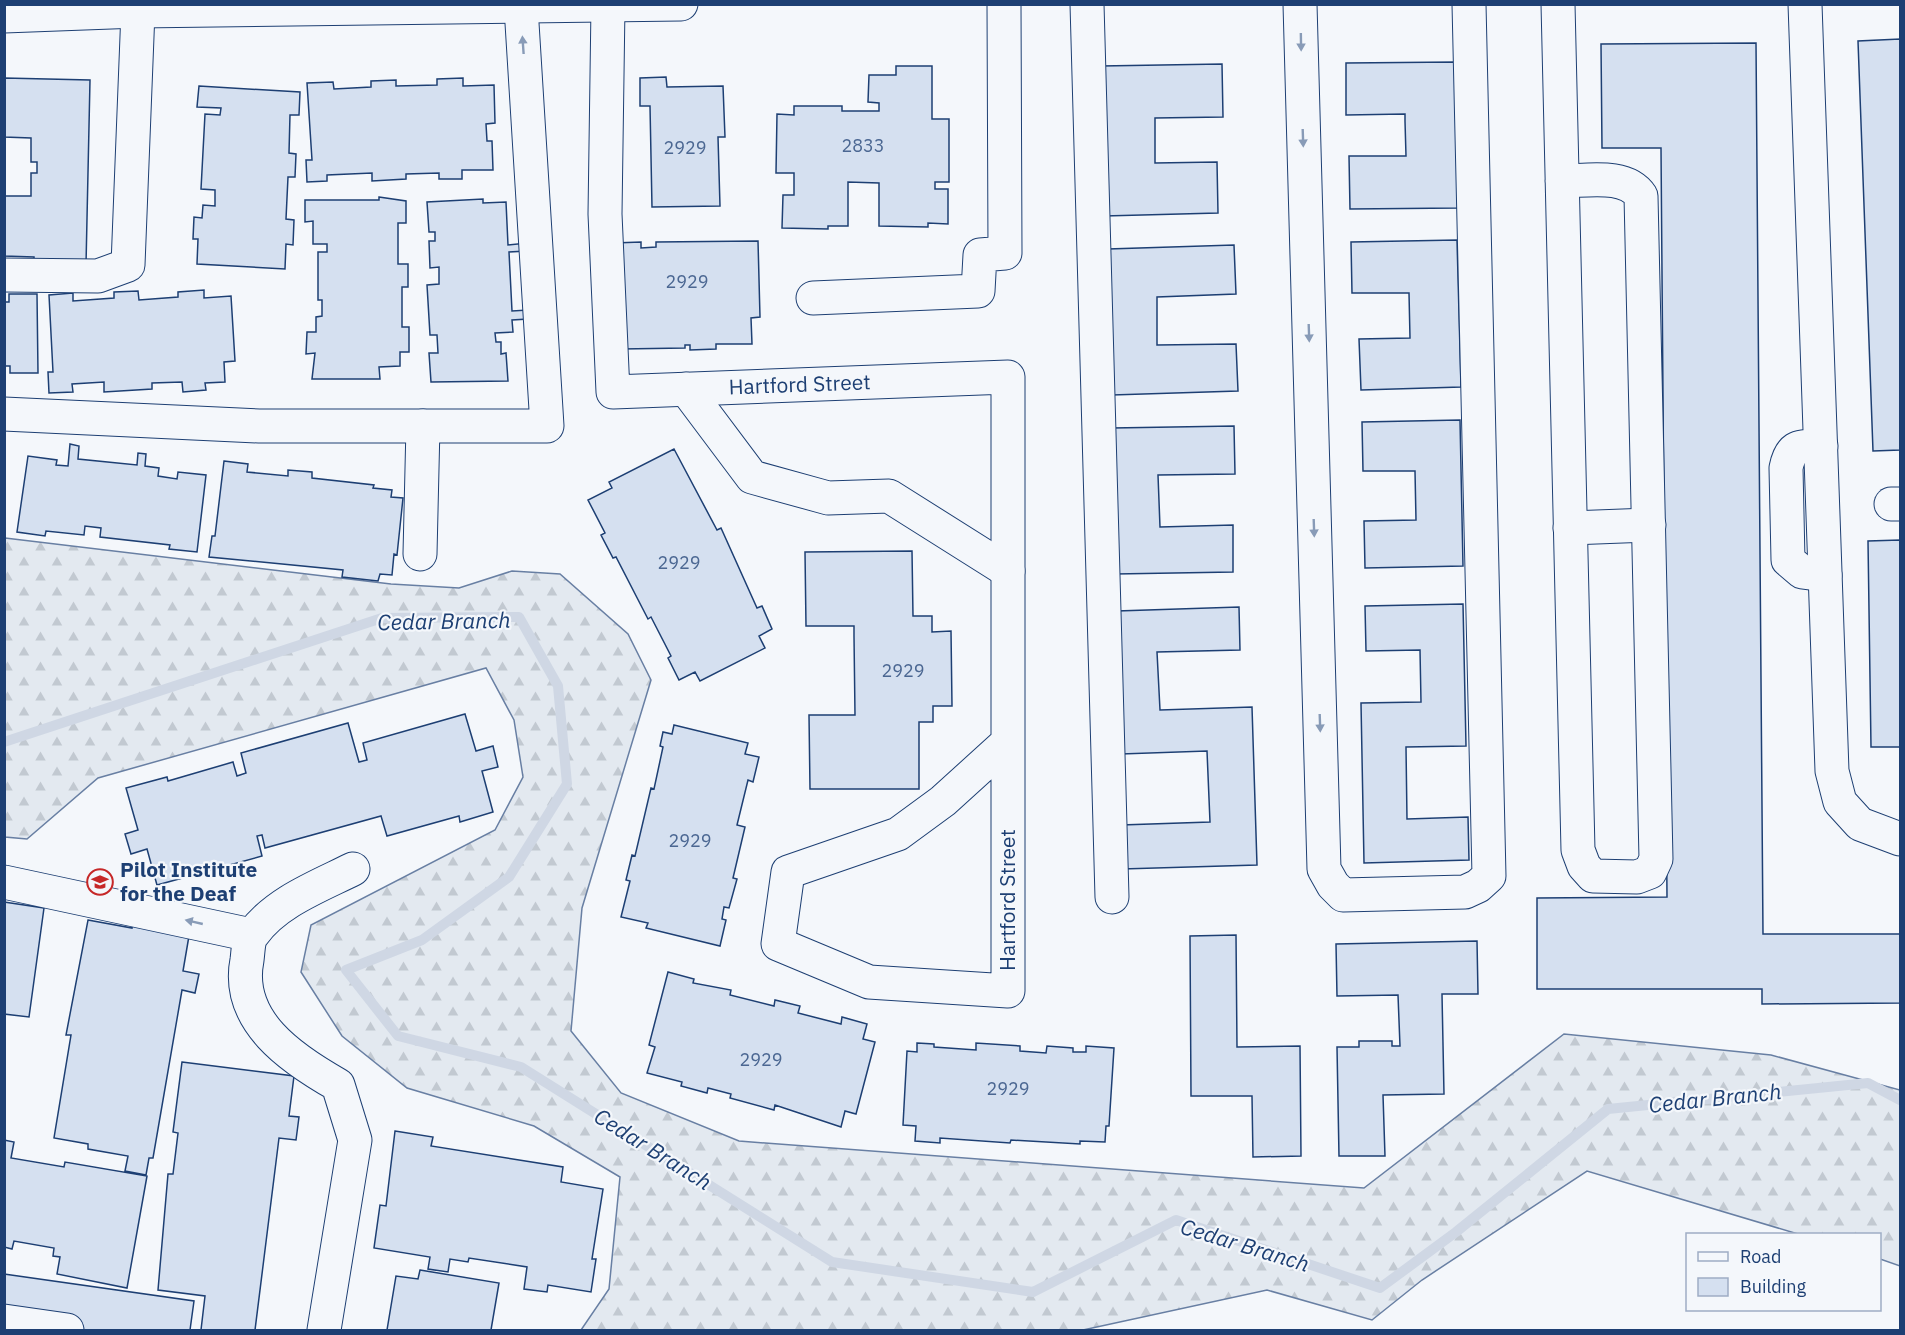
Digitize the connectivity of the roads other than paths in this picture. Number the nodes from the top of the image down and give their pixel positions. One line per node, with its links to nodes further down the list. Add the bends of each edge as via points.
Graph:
1 (681, 4): 8 (street)
2 (1004, 4): 14 (street, via 1005,253 980,255 978,291)
3 (1087, 4): 26 (street)
4 (1300, 4): 5 (street, one-way to 5, via 1324,869 1343,896 1465,892 1489,876)
5 (1469, 4)
6 (1558, 4): 12 (street)
7 (1805, 4): 23 (street, via 1832,771 1840,802 1860,824)
8 (608, 6): 9 (street); 15 (street, Hartford Street, via 605,214 613,392)
9 (521, 7): 10 (street); 17 (street, one-way to 9, via 547,426)
10 (119, 9): 11 (street); 13 (street, via 128,265 99,276)
11 (4, 16)
12 (1562, 181): 18 (street, via 1621,182 1635,187 1641,196); 19 (street)
13 (4, 275)
14 (813, 298)
15 (686, 389): 21 (street, via 752,477 828,498 889,496); 21 (street, Hartford Street, via 1008,377)
16 (4, 414): 17 (street, via 259,426)
17 (423, 426): 20 (street)
18 (1649, 525): 19 (street); 19 (street, via 1656,859 1650,872 1637,877 1593,876 1578,850)
19 (1570, 528)
20 (420, 554)
21 (1008, 571): 22 (street, Hartford Street)
22 (1008, 742): 22 (street, Hartford Street, via 1008,991 869,982 778,944 788,872 898,834 943,801)
23 (1900, 839)
24 (353, 869): 27 (street, via 285,904)
25 (4, 882): 27 (street, one-way to 25)
26 (1112, 897)
27 (251, 935): 30 (street, via 245,971 252,1011 277,1044 304,1066 338,1085 355,1140)
28 (4, 1321): 29 (street)
29 (67, 1330)
30 (324, 1330)

